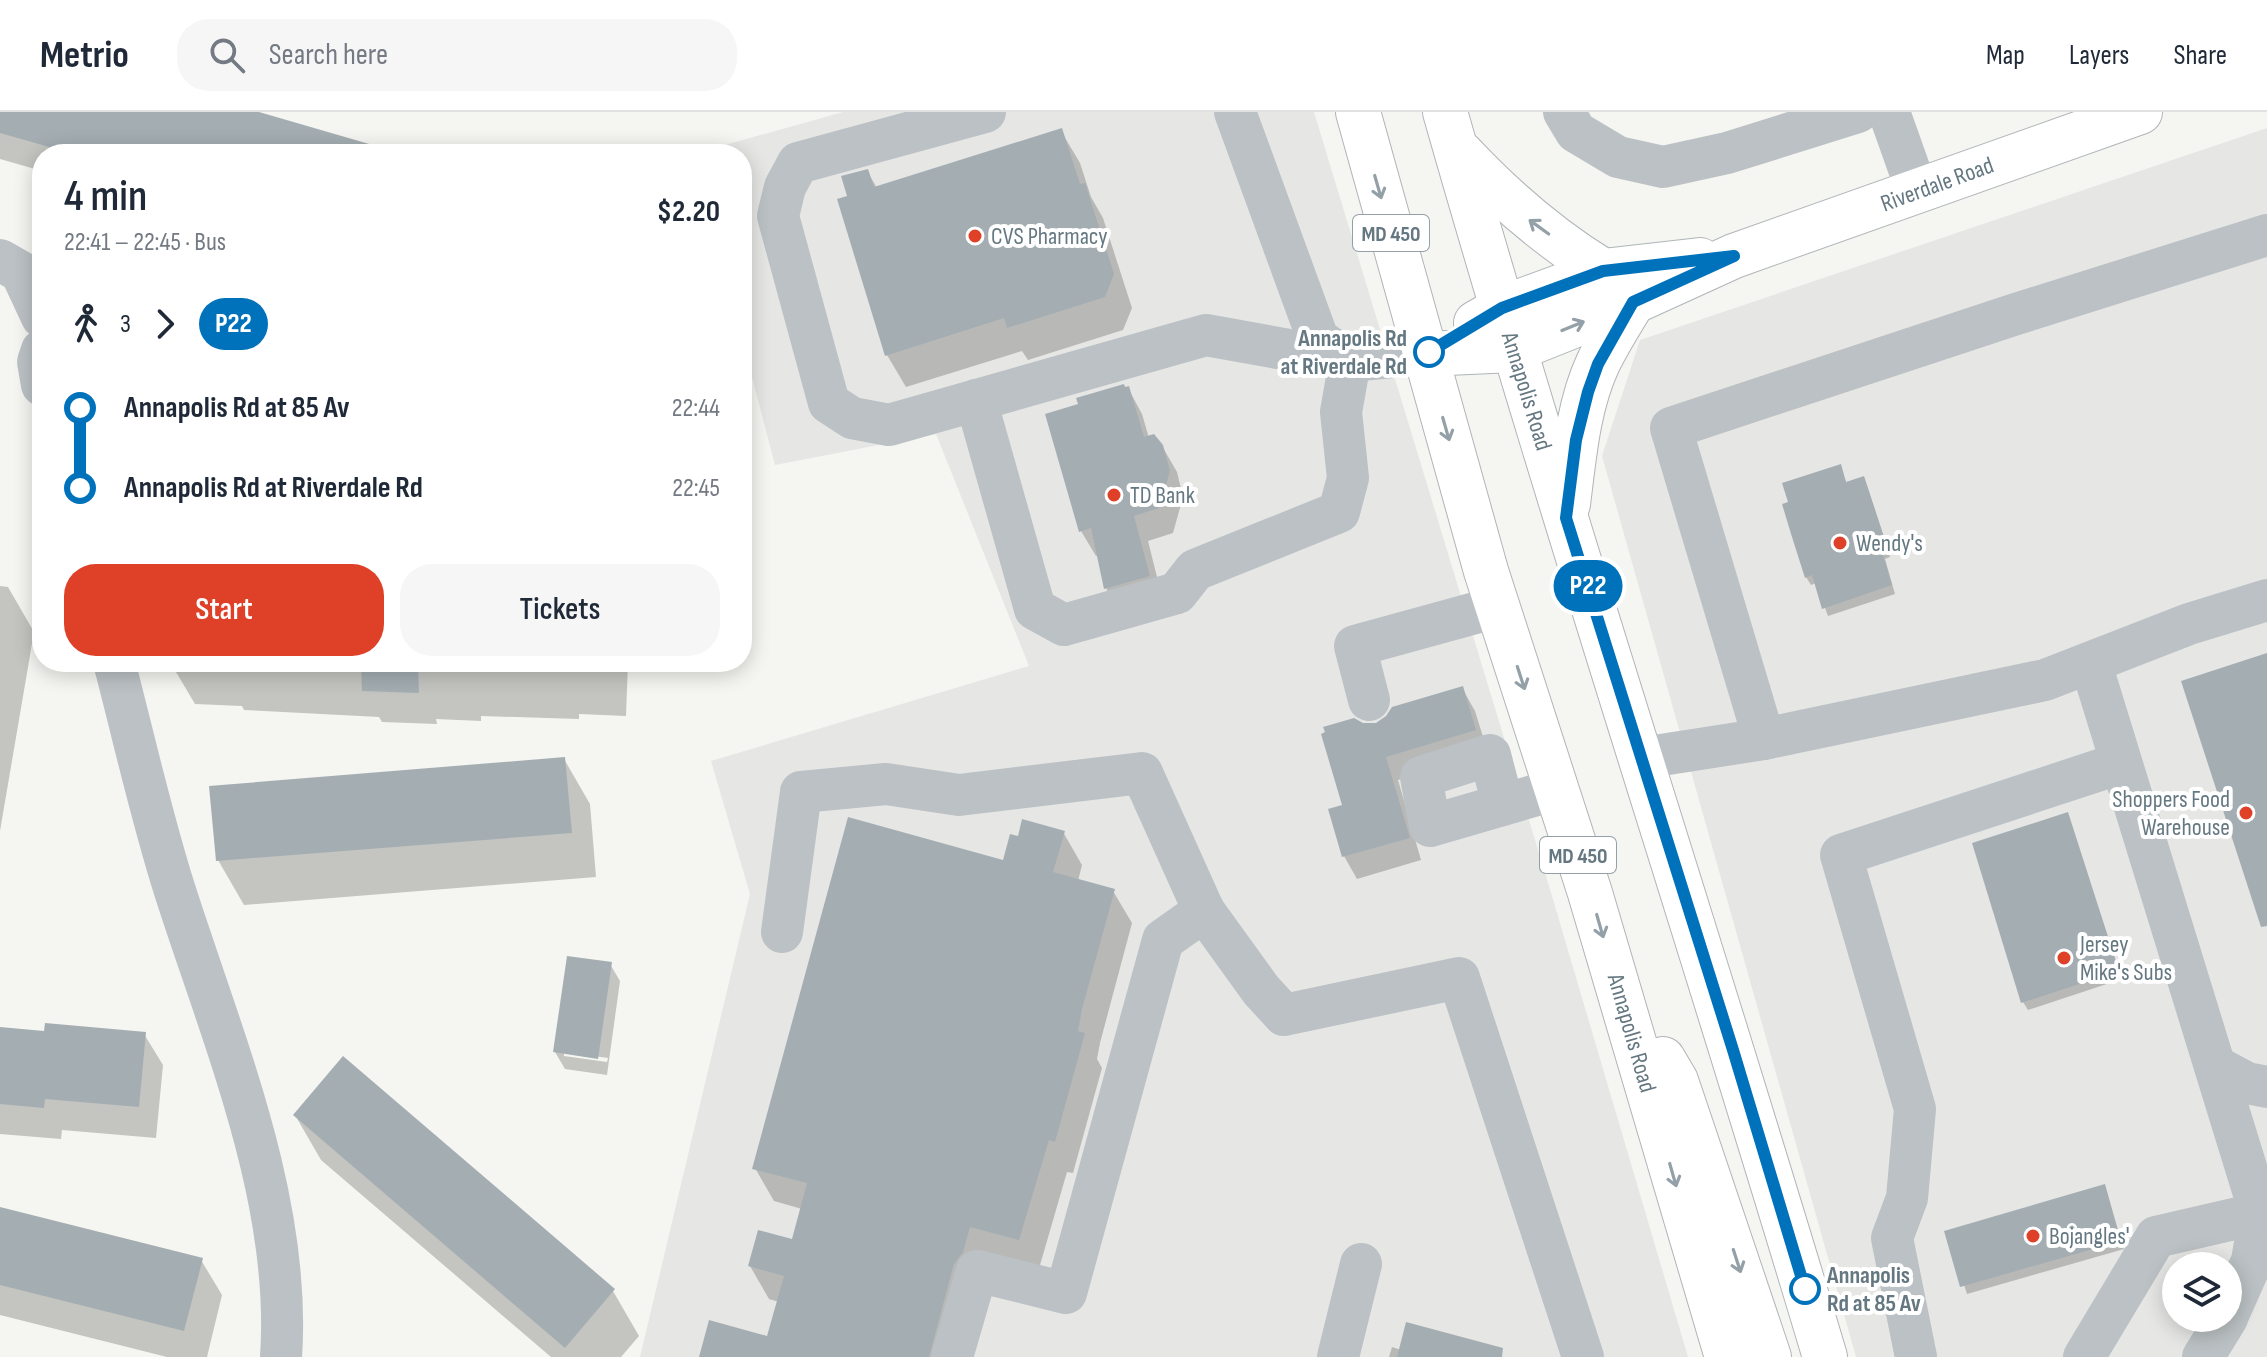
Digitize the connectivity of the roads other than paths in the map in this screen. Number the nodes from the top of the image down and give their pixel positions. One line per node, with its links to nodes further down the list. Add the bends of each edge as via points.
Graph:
1 (985, 112): 20 (street, via 798,163 778,216 829,403 852,418 889,425)
2 (1235, 112): 19 (street, via 1318,339)
3 (1358, 112): 18 (main road, Annapolis Road / MD 450, one-way to 18)
4 (1564, 112): 5 (street, via 1576,132 1618,157 1663,167)
5 (1858, 112)
6 (1889, 112): 9 (street)
7 (2137, 112): 9 (main road, Riverdale Road)
8 (1450, 130): 13 (main road, one-way to 8, via 1524,216); 16 (main road, Annapolis Road)
9 (1917, 191): 11 (main road, Riverdale Road)
10 (2267, 235): 27 (street, via 1671,428)
11 (1734, 256): 13 (main road, Riverdale Road); 15 (main road, Riverdale Road)
12 (0, 260): 14 (street, via 21,272)
13 (1603, 271): 16 (main road, Riverdale Road)
14 (32, 296)
15 (1633, 302): 17 (main road, Riverdale Road, one-way to 15); 21 (main road, via 1588,392)
16 (1502, 308): 17 (main road, Annapolis Road); 18 (main road, Riverdale Road)
17 (1513, 350): 18 (main road, Riverdale Road); 21 (main road, Annapolis Road)
18 (1425, 354): 19 (street); 23 (main road, Annapolis Road / MD 450, one-way to 23)
19 (1350, 361): 20 (street, via 1206,335); 20 (street, via 1341,412 1348,478 1339,512 1195,570 1177,593 1064,625 1035,609)
20 (976, 400)
21 (1566, 518): 28 (main road, Annapolis Road)
22 (2267, 600): 24 (street, via 2189,624)
23 (1497, 607): 26 (street, via 1355,646); 30 (main road, Annapolis Road / MD 450, one-way to 30)
24 (2091, 664): 27 (street, via 2045,680); 29 (street)
25 (117, 672): 41 (street, via 174,887 268,1191 280,1280)
26 (1369, 700)
27 (1764, 739): 28 (street)
28 (1642, 758): 47 (main road, Annapolis Road)
29 (2121, 763): 35 (street); 48 (street, via 1841,855 1915,1109 1907,1198 1892,1238)
30 (1557, 789): 31 (street); 34 (main road, Annapolis Road / MD 450, one-way to 34)
31 (1503, 805)
32 (1204, 911): 33 (street, via 1142,773 959,795 886,784 801,792); 42 (street, via 1163,940 1066,1293 977,1271); 44 (street, via 1284,1015 1459,978)
33 (782, 932)
34 (1618, 986): 45 (main road, Annapolis Road / MD 450, one-way to 45); 46 (main road, one-way to 46, via 1676,1081)
35 (2215, 1066): 36 (street); 37 (street)
36 (2267, 1087)
37 (2264, 1204): 39 (street); 49 (street, via 2156,1237)
38 (1361, 1264): 43 (street)
39 (2242, 1283)
40 (2218, 1332): 50 (street)
41 (281, 1357)
42 (952, 1357)
43 (1338, 1357)
44 (1583, 1357)
45 (1727, 1357)
46 (1769, 1357)
47 (1825, 1357)
48 (1916, 1357)
49 (2084, 1357)
50 (2203, 1357)

